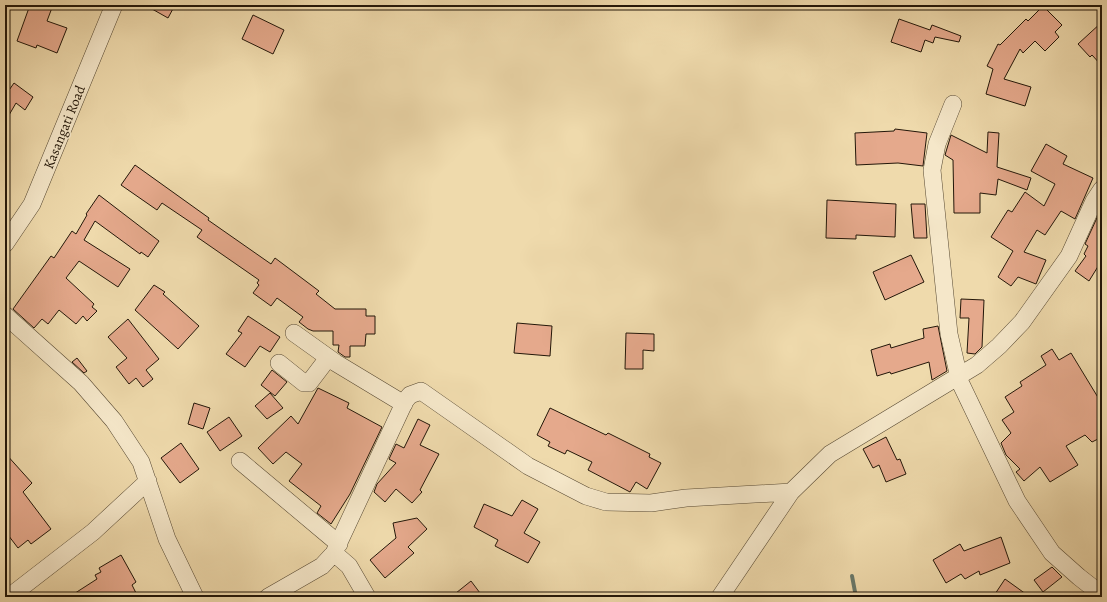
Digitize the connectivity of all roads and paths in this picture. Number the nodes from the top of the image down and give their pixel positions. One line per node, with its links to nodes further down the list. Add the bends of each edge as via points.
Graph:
1 (114, 5): 4 (street, Kasangati Road, via 32,204)
2 (953, 104): 9 (street, via 937,144 932,170 949,334)
3 (1102, 189): 9 (street, via 1068,256 1022,322 988,356)
4 (5, 244)
5 (5, 315): 12 (street, via 81,383 114,421 141,462)
6 (294, 333): 7 (street)
7 (328, 358): 8 (street, via 309,383 304,383); 10 (street)
8 (279, 363)
9 (958, 377): 13 (street, via 830,454); 15 (street, via 1016,501 1052,552)
10 (404, 404): 13 (street, via 415,392 426,392 528,466 586,496 606,502 651,503 686,498); 14 (street)
11 (240, 461): 14 (street)
12 (148, 481): 16 (street, via 93,532); 17 (street, via 167,539)
13 (791, 492): 20 (street)
14 (336, 549): 18 (street, via 322,566); 19 (street)
15 (1102, 595)
16 (9, 597)
17 (195, 597)
18 (268, 597)
19 (367, 597)
20 (720, 597)

